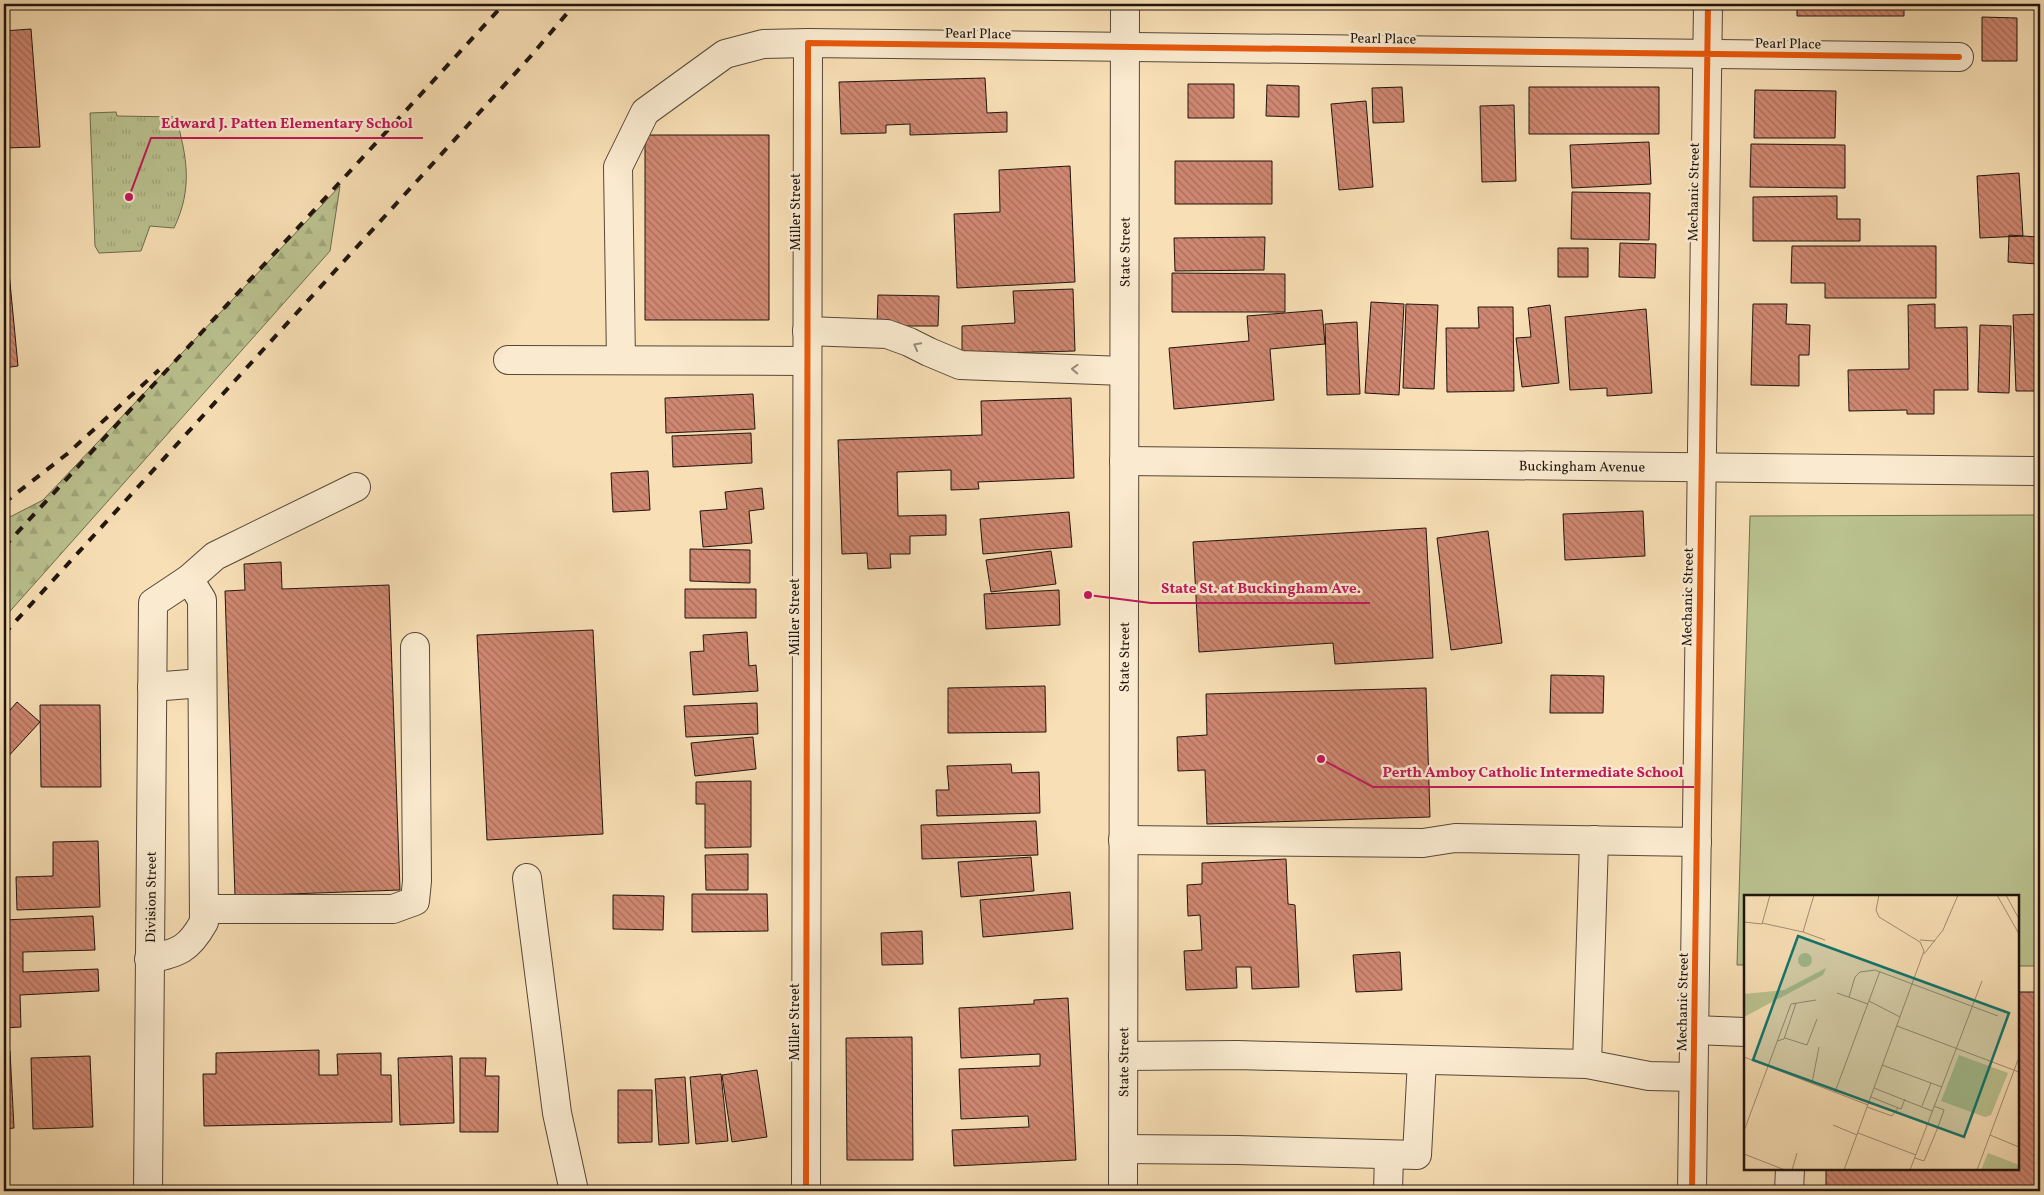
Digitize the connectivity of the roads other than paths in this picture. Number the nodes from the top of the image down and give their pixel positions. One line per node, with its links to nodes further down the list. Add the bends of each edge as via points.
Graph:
1 (1125, 4): 4 (street, State Street)
2 (1708, 4): 5 (street, Mechanic Street)
3 (808, 43): 4 (street, Pearl Place); 7 (street, Miller Street); 9 (street, Pearl Place, via 763,44 725,54 645,112 618,167)
4 (1125, 48): 5 (street, Pearl Place); 11 (street, State Street)
5 (1707, 54): 6 (street, Pearl Place); 13 (street, Mechanic Street)
6 (1959, 57)
7 (807, 330): 10 (street, Miller Street); 11 (street, one-way to 7, via 960,365 887,334)
8 (508, 360): 9 (street)
9 (621, 360): 10 (street)
10 (807, 361): 37 (street, Miller Street)
11 (1124, 371): 12 (street, State Street)
12 (1124, 461): 13 (street, Buckingham Avenue); 20 (street, State Street)
13 (1702, 467): 14 (street, Buckingham Avenue); 22 (street, Mechanic Street)
14 (2040, 471)
15 (356, 487): 16 (street, via 214,556)
16 (189, 579): 18 (street, via 202,600); 19 (street, Division Street, via 153,603)
17 (415, 647): 24 (street, via 415,901 393,909)
18 (202, 683): 19 (street); 24 (street)
19 (152, 687): 25 (street, Division Street)
20 (1124, 840): 21 (street, via 1423,843 1455,838); 28 (street, State Street)
21 (1594, 840): 22 (street); 30 (street)
22 (1697, 842): 26 (street, Mechanic Street)
23 (527, 878): 36 (street, via 557,1113)
24 (204, 909): 25 (street, via 204,922 197,935 177,953)
25 (149, 959): 35 (street, Division Street)
26 (1694, 1030): 27 (street); 31 (street, Mechanic Street)
27 (1744, 1032)
28 (1123, 1056): 29 (street, via 1237,1055); 32 (street, State Street)
29 (1422, 1060): 30 (street); 33 (street, via 1417,1155)
30 (1587, 1064): 31 (street, via 1649,1076)
31 (1693, 1077): 40 (street, Mechanic Street)
32 (1123, 1149): 33 (street); 38 (street, State Street)
33 (1389, 1154): 39 (street)
34 (1790, 1170): 41 (street)
35 (148, 1191)
36 (574, 1191)
37 (806, 1191)
38 (1123, 1191)
39 (1388, 1191)
40 (1692, 1191)
41 (1789, 1191)

